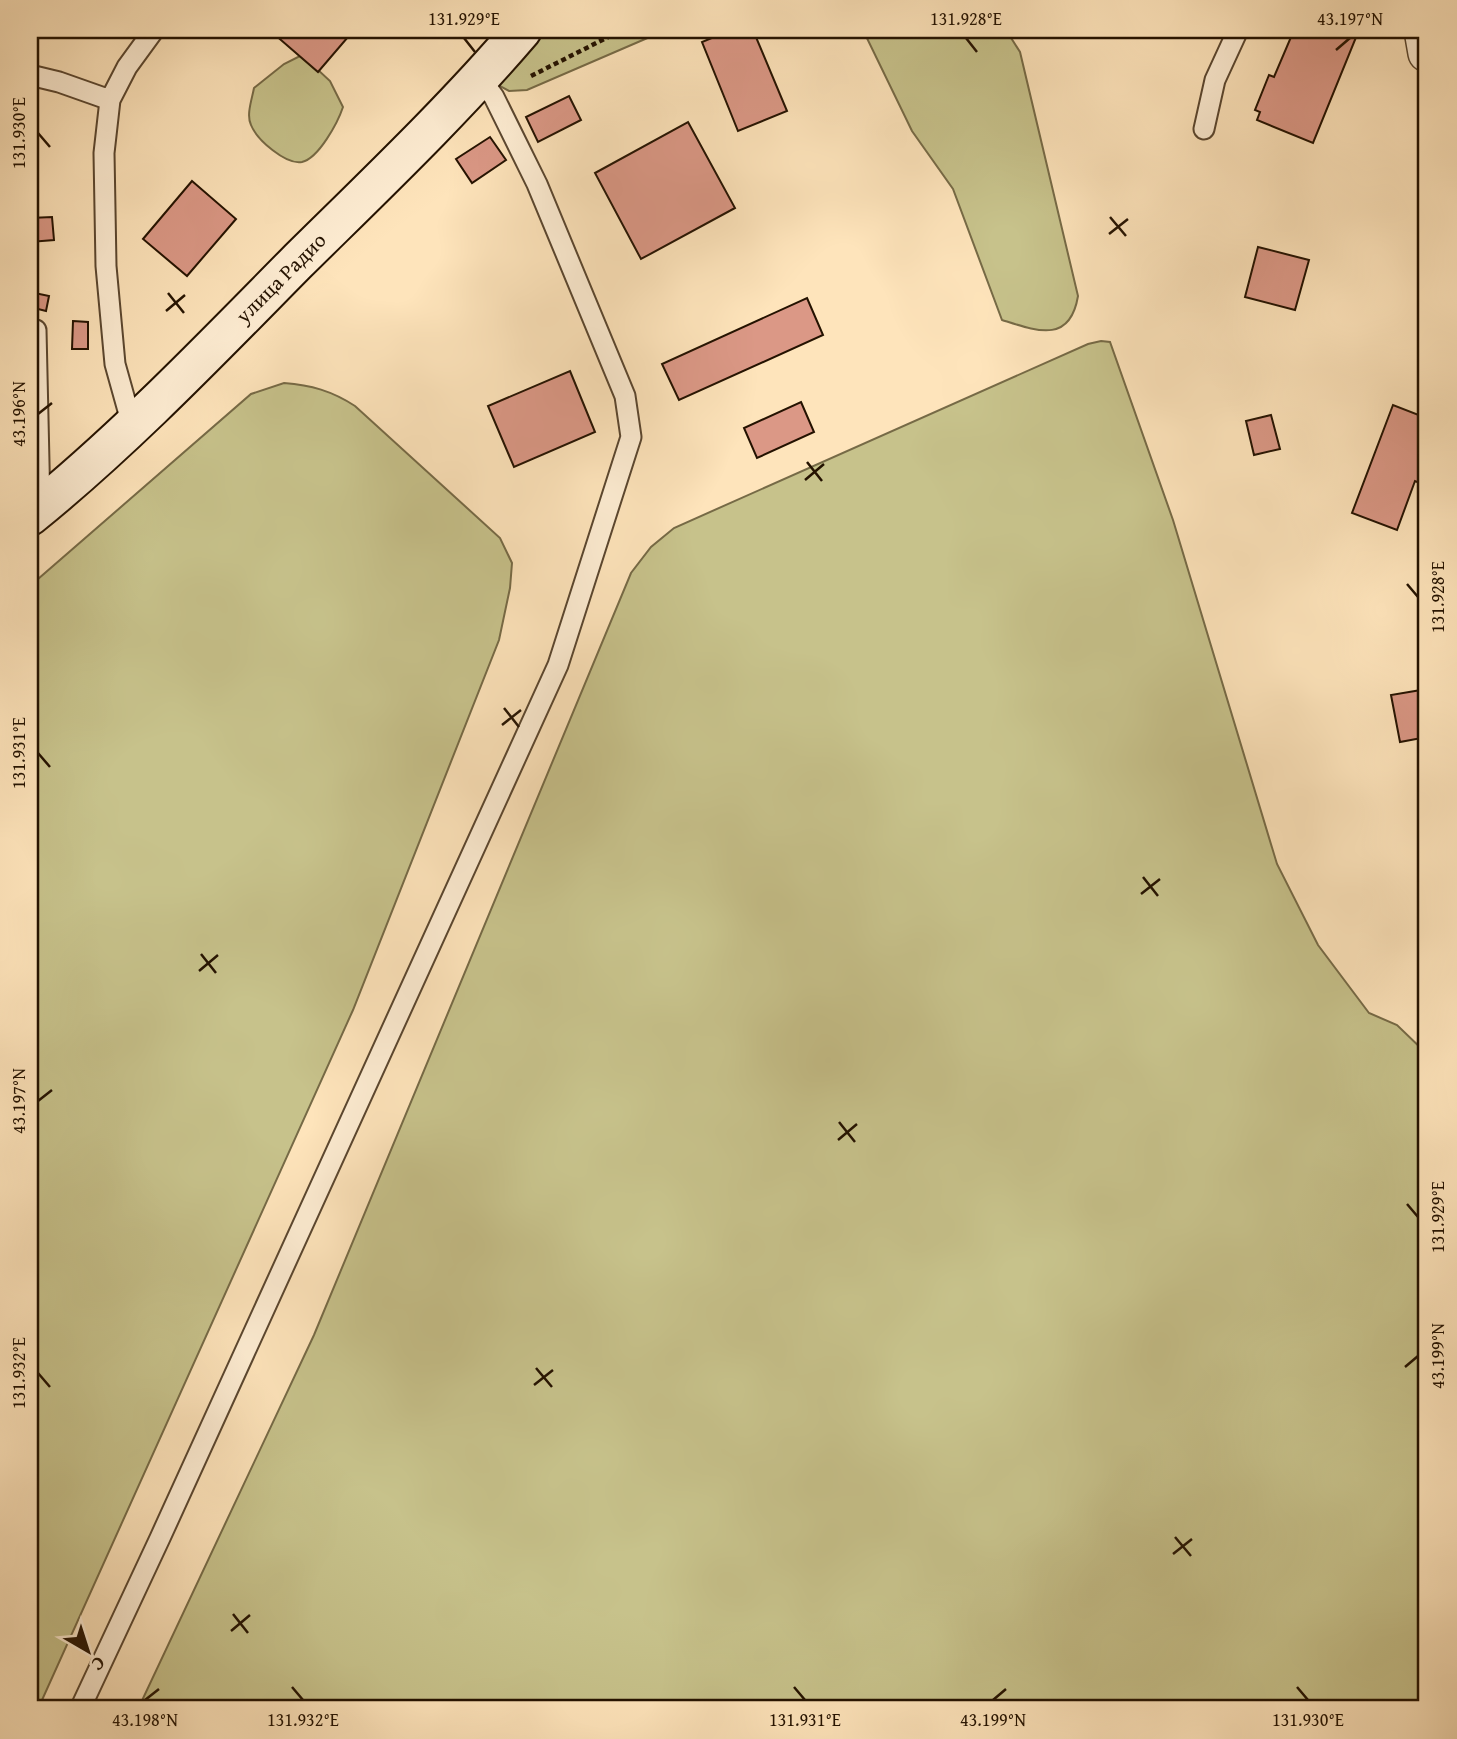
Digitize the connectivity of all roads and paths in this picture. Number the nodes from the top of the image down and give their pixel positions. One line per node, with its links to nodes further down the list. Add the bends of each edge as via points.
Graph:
1 (154, 30): 9 (lane)
2 (522, 30): 8 (main road, улица Радио)
3 (622, 30): 8 (path, via 519,82)
4 (1238, 30): 10 (lane, via 1215,80)
5 (1423, 30): 6 (street)
6 (1427, 53)
7 (30, 75): 9 (lane)
8 (487, 88): 12 (main road, улица Радио); 14 (lane, via 537,184 625,396 631,437 558,665)
9 (110, 100): 12 (lane, via 104,153 106,266 116,364)
10 (1204, 129)
11 (36, 330): 13 (lane)
12 (132, 425): 13 (main road, улица Радио)
13 (35, 512)
14 (80, 1709)

